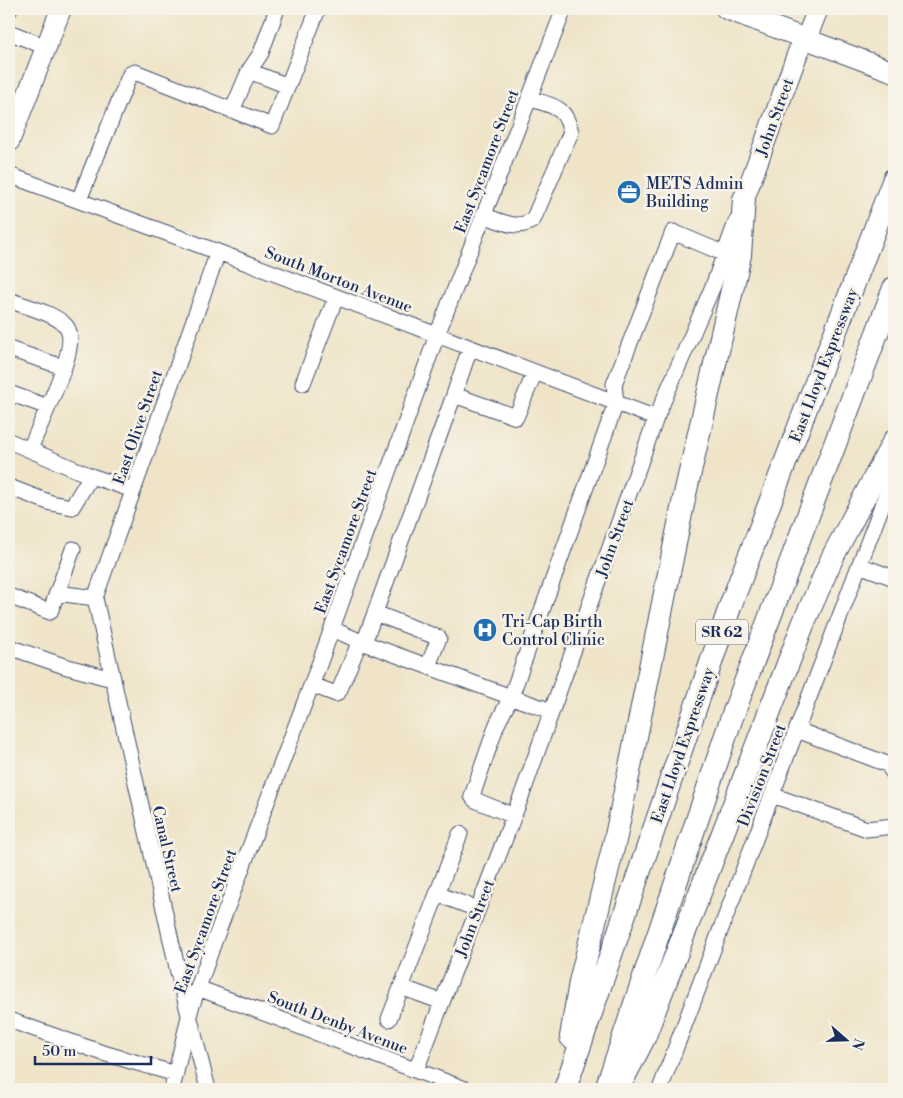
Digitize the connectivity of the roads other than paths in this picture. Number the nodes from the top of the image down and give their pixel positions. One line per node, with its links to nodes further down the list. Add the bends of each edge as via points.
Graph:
1 (61, 9): 9 (main road)
2 (277, 9): 10 (street, via 261,53)
3 (318, 9): 12 (street)
4 (564, 9): 13 (street, East Sycamore Street)
5 (726, 9): 8 (main road)
6 (818, 9): 8 (main road, John Street)
7 (9, 32): 9 (street)
8 (806, 39): 11 (main road); 18 (main road, John Street, via 801,44)
9 (46, 47): 15 (main road)
10 (249, 71): 12 (street); 14 (street)
11 (894, 72)
12 (288, 86): 14 (street, via 272,126)
13 (529, 98): 20 (street, East Sycamore Street); 20 (street, via 561,110 567,116 571,132 533,220 514,226)
14 (232, 111): 19 (street, via 135,72 130,74)
15 (9, 142)
16 (9, 175): 19 (street, South Morton Avenue)
17 (894, 179): 80 (highway, East Lloyd Expressway / SR 62, via 732,604)
18 (744, 199): 22 (street, John Street); 80 (highway, via 740,255 686,494 616,836 580,982)
19 (79, 200): 21 (street, South Morton Avenue)
20 (483, 215): 26 (street, East Sycamore Street)
21 (218, 252): 24 (street, South Morton Avenue); 43 (street, East Olive Street)
22 (726, 254): 34 (street, via 673,232 614,384); 36 (street, John Street)
23 (894, 288): 81 (highway, SR 62, via 732,717)
24 (336, 297): 26 (street, South Morton Avenue); 31 (street)
25 (9, 300): 29 (street, via 49,315 66,326 71,338)
26 (437, 335): 27 (street, South Morton Avenue); 53 (street, East Sycamore Street)
27 (470, 348): 30 (street, South Morton Avenue); 33 (street)
28 (9, 349): 29 (street)
29 (63, 366): 35 (street)
30 (535, 372): 33 (street, via 516,417); 34 (street, South Morton Avenue)
31 (303, 383)
32 (9, 393): 35 (street)
33 (454, 395): 51 (street)
34 (616, 403): 36 (street, South Morton Avenue); 59 (street)
35 (48, 407): 39 (street)
36 (656, 418): 60 (street, John Street)
37 (894, 440): 82 (highway, via 833,556 804,622 644,1038)
38 (9, 441): 39 (street)
39 (30, 449): 41 (street)
40 (894, 474): 44 (street, Division Street)
41 (90, 476): 42 (street, via 72,507 51,503); 43 (street)
42 (9, 487)
43 (133, 490): 50 (street, East Olive Street)
44 (890, 494): 46 (street, Division Street)
45 (73, 549): 48 (street)
46 (859, 565): 47 (street); 61 (street, Division Street)
47 (894, 578)
48 (57, 593): 49 (street, via 50,612); 50 (street)
49 (9, 596)
50 (95, 598): 52 (street, East Olive Street)
51 (375, 613): 54 (street); 56 (street, via 439,638)
52 (98, 615): 57 (street, Canal Street)
53 (332, 629): 54 (street); 58 (street, East Sycamore Street)
54 (362, 642): 56 (street); 58 (street, via 336,694)
55 (9, 647): 57 (street)
56 (428, 666): 59 (street)
57 (112, 680): 72 (street, Canal Street)
58 (312, 685): 70 (street, East Sycamore Street)
59 (511, 697): 60 (street); 64 (street, via 497,724 472,796)
60 (552, 712): 64 (street, John Street)
61 (797, 730): 62 (street, via 887,764); 63 (street, Division Street)
62 (894, 774)
63 (772, 795): 65 (street, via 867,829); 83 (street, Division Street)
64 (514, 816): 68 (street, John Street)
65 (894, 826)
66 (460, 834): 67 (street)
67 (437, 894): 68 (street); 69 (street)
68 (477, 909): 71 (street, John Street)
69 (401, 987): 71 (street); 73 (street)
70 (198, 988): 72 (street, East Sycamore Street); 75 (street, South Denby Avenue)
71 (442, 1002): 75 (street, John Street)
72 (190, 1016): 76 (street, East Sycamore Street); 78 (street, Canal Street)
73 (389, 1019)
74 (9, 1020): 76 (street)
75 (416, 1070): 79 (street, South Denby Avenue)
76 (176, 1074): 77 (street, East Sycamore Street)
77 (172, 1089)
78 (208, 1089)
79 (465, 1089)
80 (564, 1089)
81 (606, 1089)
82 (618, 1089)
83 (660, 1089)

